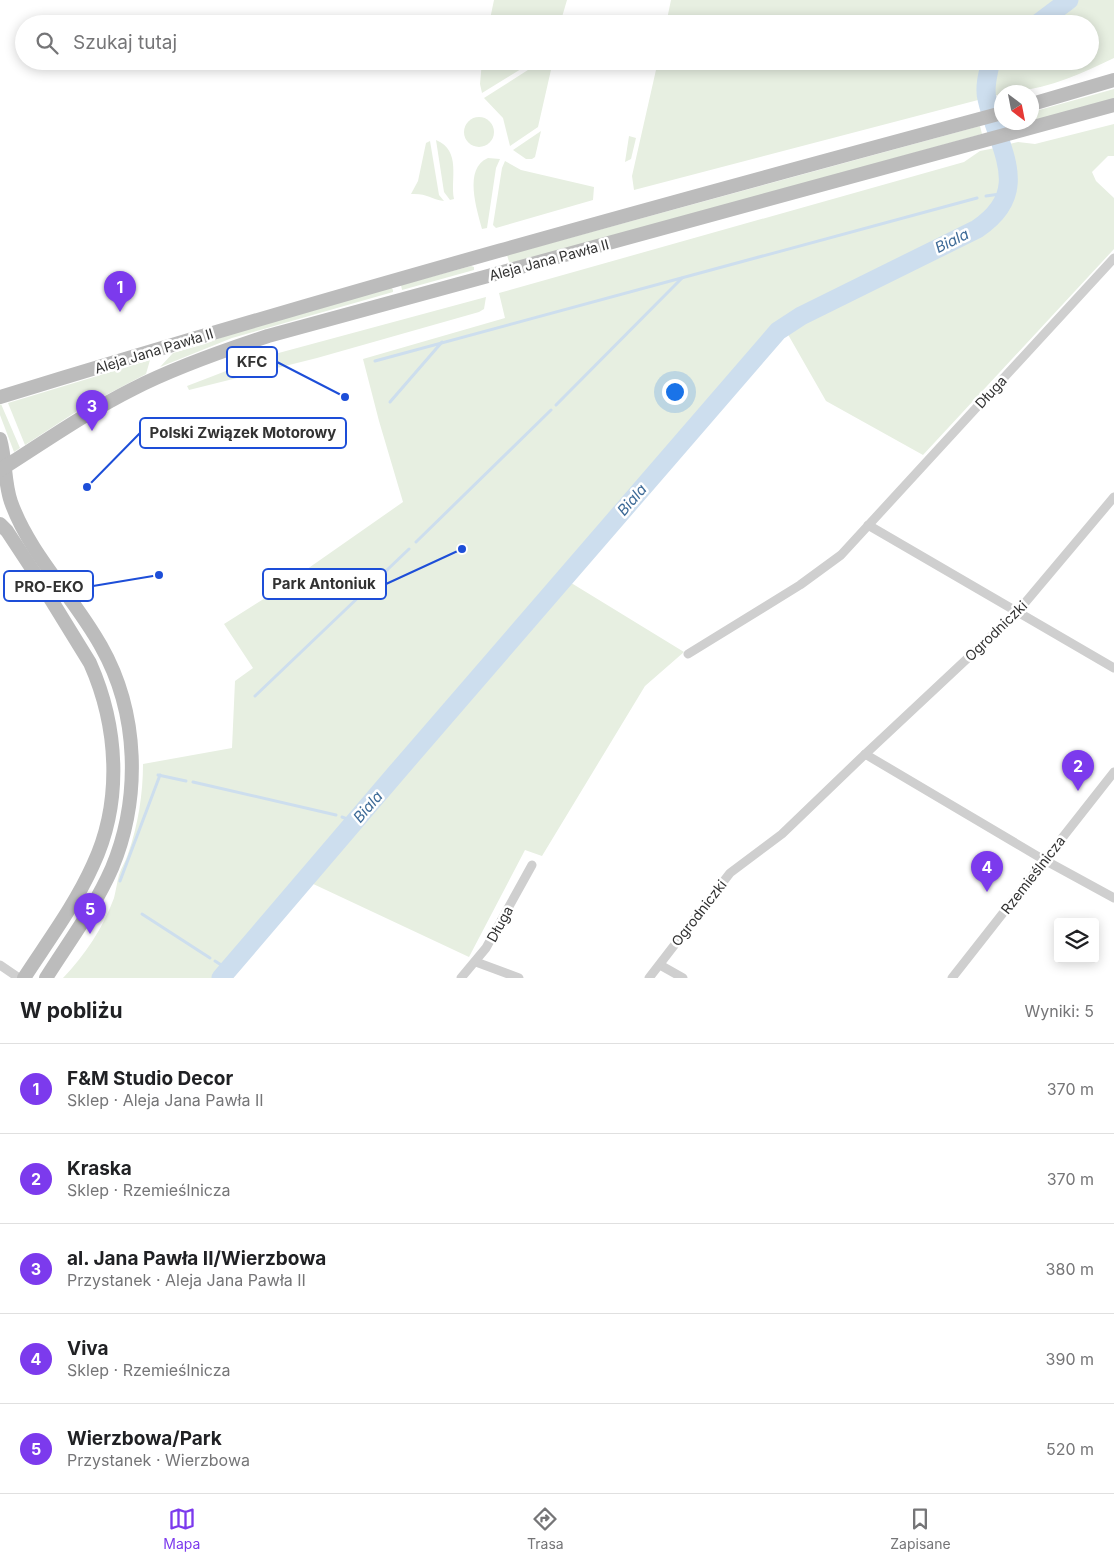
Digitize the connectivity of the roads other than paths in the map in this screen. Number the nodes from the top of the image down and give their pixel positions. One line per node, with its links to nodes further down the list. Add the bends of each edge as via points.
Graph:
1 (1114, 80): 2 (main road)
2 (1039, 102)
3 (1114, 105): 7 (main road, Aleja Jana Pawła II)
4 (994, 115): 6 (main road, Aleja Jana Pawła II)
5 (1114, 258): 13 (street, Długa)
6 (389, 282): 7 (main road, via 397,288); 8 (main road, Aleja Jana Pawła II)
7 (394, 302): 10 (main road, Aleja Jana Pawła II, via 268,336 150,381 105,404)
8 (0, 397)
9 (0, 439): 10 (main road)
10 (3, 468): 14 (main road, via 10,500)
11 (1114, 497): 16 (street, Ogrodniczki)
12 (0, 524): 15 (main road)
13 (868, 525): 16 (street); 17 (street, Długa, via 841,555 819,572)
14 (29, 538): 15 (main road); 22 (main road, via 101,645 113,671 126,711 131,744)
15 (16, 546): 21 (main road, via 85,653 97,678 114,751)
16 (1018, 611): 18 (street); 19 (street, Ogrodniczki)
17 (688, 654)
18 (1114, 668)
19 (865, 754): 23 (street); 28 (street, Ogrodniczki, via 782,834 730,873)
20 (1114, 772): 23 (street, Rzemieślnicza)
21 (112, 797): 22 (main road, via 118,808 127,806); 30 (main road, via 106,832 94,864)
22 (130, 801): 31 (main road, via 120,845 106,881)
23 (1044, 860): 25 (street); 36 (street, Rzemieślnicza)
24 (532, 865): 26 (street, Długa)
25 (1114, 898)
26 (476, 962): 32 (street, Długa); 33 (street)
27 (0, 965): 29 (street)
28 (660, 965): 34 (street, Ogrodniczki); 35 (street)
29 (19, 978)
30 (24, 978)
31 (46, 978)
32 (461, 978)
33 (520, 978)
34 (649, 978)
35 (683, 978)
36 (952, 978)

